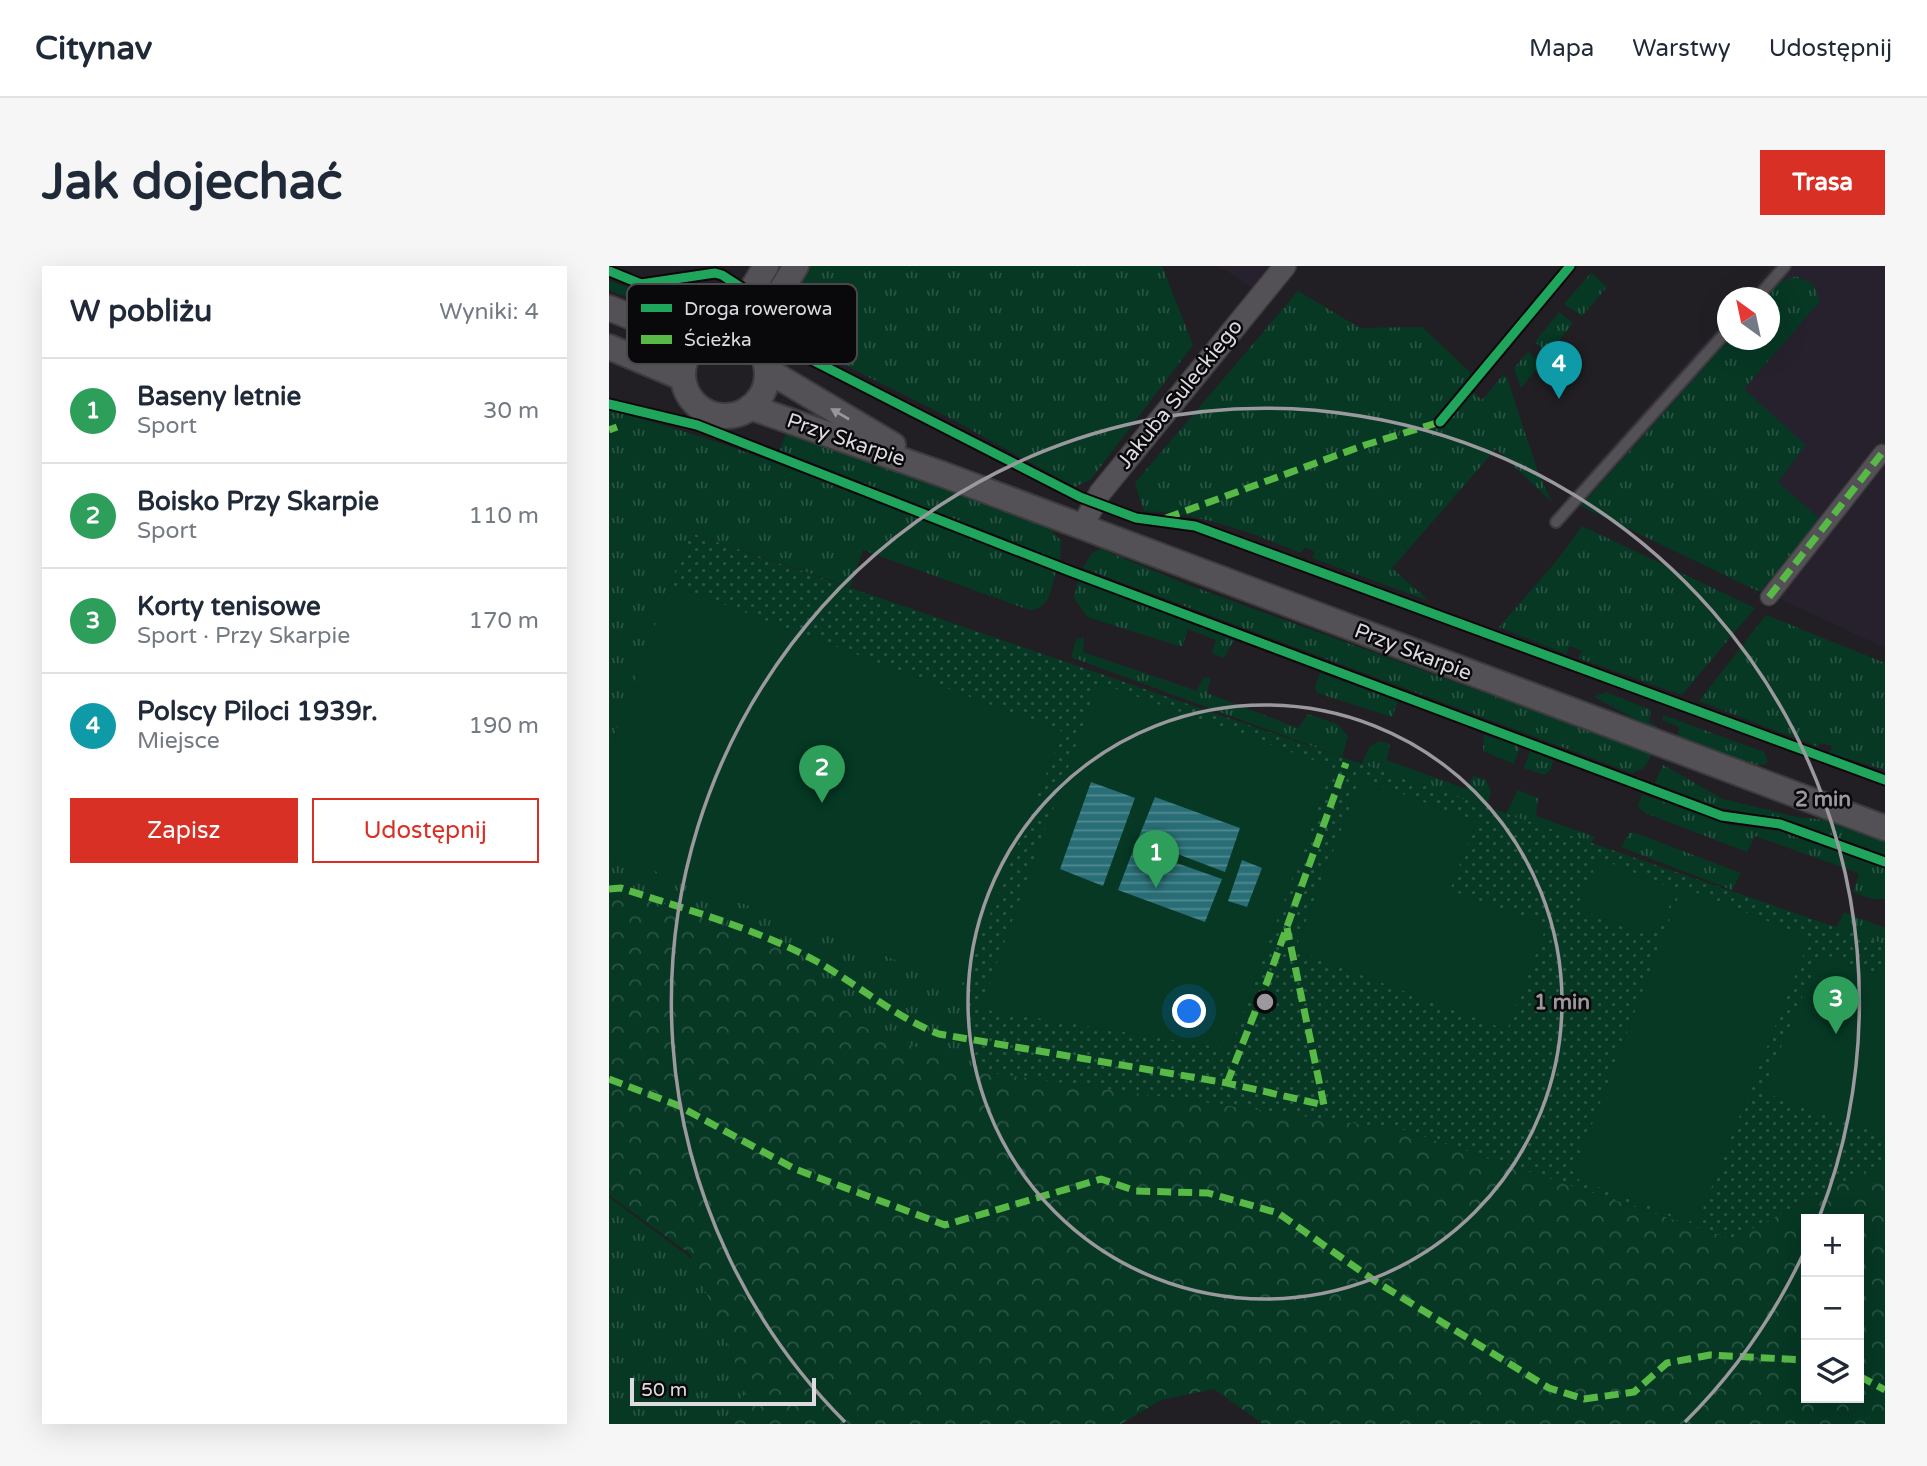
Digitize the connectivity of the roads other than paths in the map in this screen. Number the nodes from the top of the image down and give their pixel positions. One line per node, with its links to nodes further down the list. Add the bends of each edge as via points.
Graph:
1 (766, 266): 5 (street)
2 (796, 266): 6 (street)
3 (1285, 266): 22 (street, Jakuba Suleckiego, via 1100,493)
4 (1785, 266): 7 (lane)
5 (755, 284)
6 (781, 284)
7 (1767, 287)
8 (609, 308): 9 (street)
9 (627, 315)
10 (1717, 342): 21 (lane)
11 (609, 347): 12 (street)
12 (627, 355)
13 (650, 364): 17 (street)
14 (685, 364): 17 (street)
15 (765, 364): 16 (street)
16 (767, 370): 18 (street, via 763,391); 20 (street, Przy Skarpie, one-way to 16)
17 (683, 378): 18 (street, via 691,398 708,412 730,415)
18 (750, 407): 20 (street, Przy Skarpie)
19 (1882, 453): 23 (street)
20 (941, 474): 22 (street, Przy Skarpie)
21 (1556, 522)
22 (1082, 527): 24 (street, Przy Skarpie)
23 (1769, 597)
24 (1885, 828)

